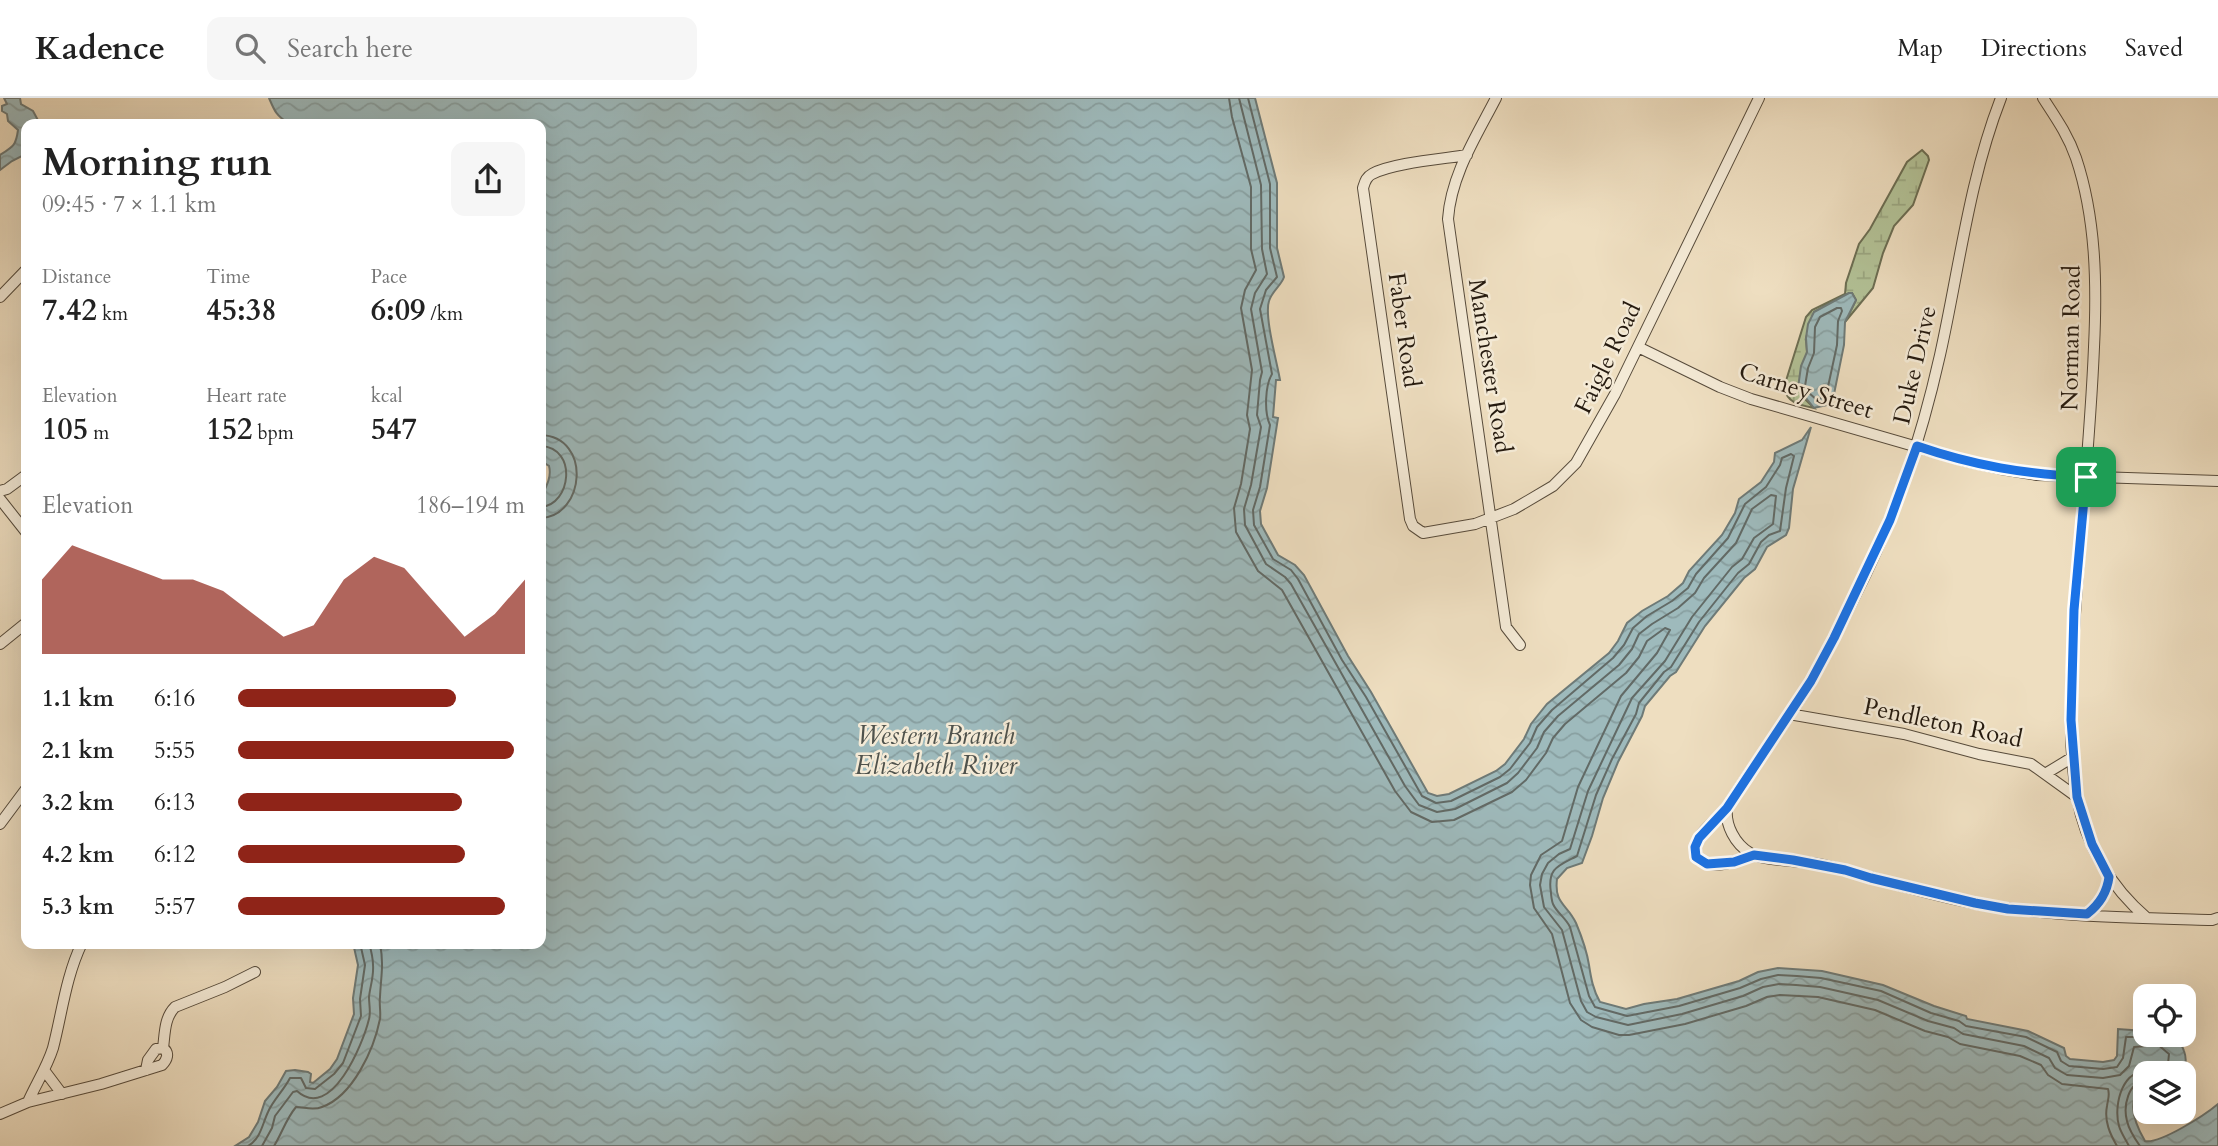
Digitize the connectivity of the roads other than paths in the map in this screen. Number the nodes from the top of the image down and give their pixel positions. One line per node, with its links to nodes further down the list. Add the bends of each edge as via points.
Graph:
1 (1496, 98): 5 (street, Manchester Road)
2 (1759, 98): 8 (street, Faigle Road)
3 (2001, 98): 9 (street, Duke Drive, via 1976,184)
4 (2043, 98): 10 (street, Norman Road, via 2076,157 2090,224 2095,298)
5 (1467, 155): 15 (street, Faber Road, via 1373,174 1363,191); 16 (street, Manchester Road, via 1451,193 1448,219)
6 (21, 275): 7 (street)
7 (0, 297)
8 (1638, 347): 9 (street, Carney Street, via 1751,400); 16 (street, Faigle Road, via 1591,438 1565,475 1534,499)
9 (1917, 446): 10 (street, Carney Street, via 2001,469); 21 (street, Duke Drive, via 1862,583)
10 (2086, 477): 12 (street, Carney Street); 22 (street, Norman Road, via 2074,610)
11 (21, 479): 13 (street)
12 (2218, 481)
13 (0, 491)
14 (0, 499): 17 (street)
15 (1410, 519): 16 (street, Faigle Road, via 1423,533)
16 (1490, 519): 20 (street, Manchester Road, via 1506,627)
17 (21, 526)
18 (21, 627): 19 (street)
19 (0, 644)
20 (1520, 645)
21 (1790, 714): 23 (street, Pendleton Road, via 1904,734 2031,764); 26 (street, Duke Drive)
22 (2073, 757): 23 (street); 25 (street, Norman Road)
23 (2045, 774): 25 (street, Pendleton Road)
24 (21, 796): 27 (street)
25 (2077, 797): 29 (street, Norman Road, via 2092,844)
26 (1727, 808): 28 (street, via 1732,834); 28 (street, Duke Drive, via 1699,838 1696,857 1707,864 1722,864)
27 (0, 824)
28 (1754, 855): 30 (street, Duke Drive, via 1819,864 2008,909)
29 (2109, 877): 30 (street, via 2105,894); 31 (street, Norman Road)
30 (2087, 914): 31 (street, Duke Drive)
31 (2147, 918): 32 (street, Duke Drive)
32 (2218, 918)
33 (80, 949): 35 (street)
34 (255, 972): 36 (street, via 175,1007 167,1018 163,1048 153,1052 146,1070)
35 (44, 1070): 36 (street); 37 (street)
36 (62, 1094): 37 (street)
37 (28, 1102): 38 (street)
38 (0, 1114)

